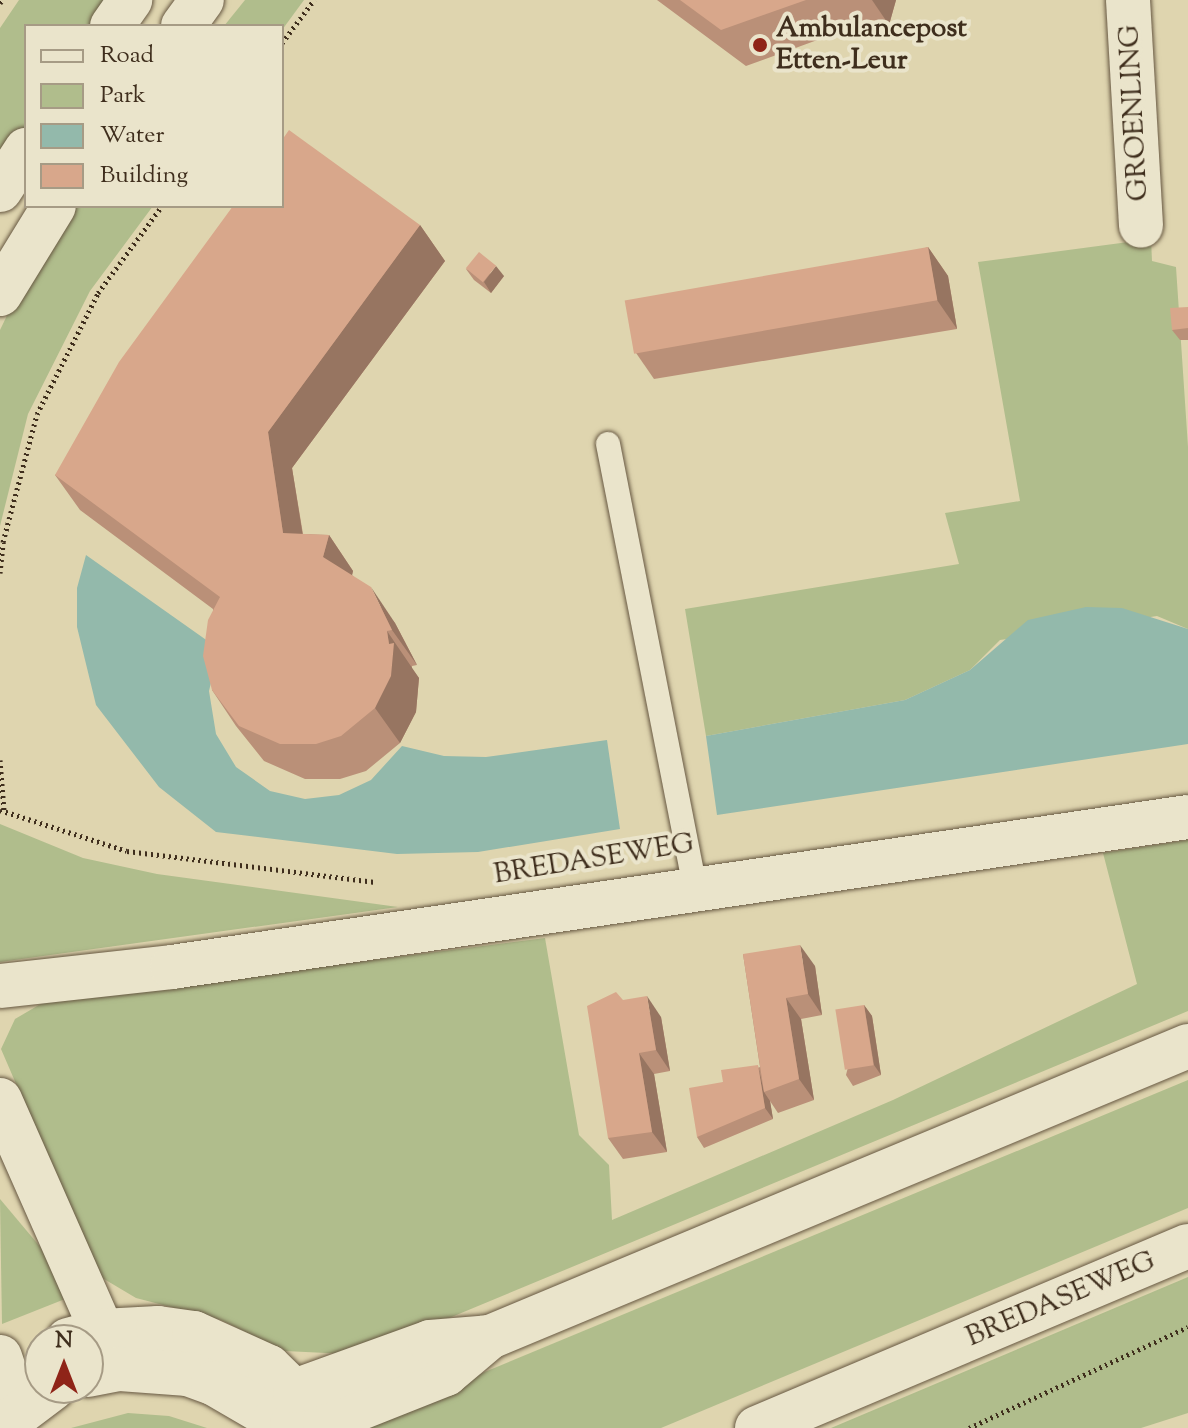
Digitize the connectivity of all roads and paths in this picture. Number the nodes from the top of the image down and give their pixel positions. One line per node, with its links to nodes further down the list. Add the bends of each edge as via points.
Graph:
1 (130, 0): 5 (main road)
2 (202, 0): 6 (main road)
3 (314, 0): 7 (path)
4 (1128, 0): 12 (main road, GROENLING)
5 (113, 24)
6 (184, 24)
7 (284, 40)
8 (24, 153): 9 (main road)
9 (0, 190)
10 (53, 208): 13 (main road)
11 (161, 208): 15 (path, via 98,293 37,414 3,542)
12 (1141, 226)
13 (0, 294)
14 (608, 444): 20 (lane)
15 (0, 573)
16 (0, 760): 17 (path)
17 (2, 810): 19 (path, via 127,851)
18 (1188, 817): 20 (main road, BREDASEWEG)
19 (390, 882)
20 (696, 891): 21 (main road, BREDASEWEG, via 172,967)
21 (0, 986)
22 (1188, 1046): 28 (main road)
23 (0, 1100): 25 (main road)
24 (1188, 1246): 32 (main road, BREDASEWEG)
25 (81, 1324)
26 (1188, 1327): 33 (path)
27 (104, 1333): 30 (main road, via 158,1328 194,1333 269,1367)
28 (490, 1337): 30 (main road, via 430,1342); 31 (main road, via 446,1374)
29 (104, 1372): 31 (main road, via 188,1374 275,1419)
30 (295, 1391): 31 (main road)
31 (326, 1425)
32 (757, 1428)
33 (969, 1428)

